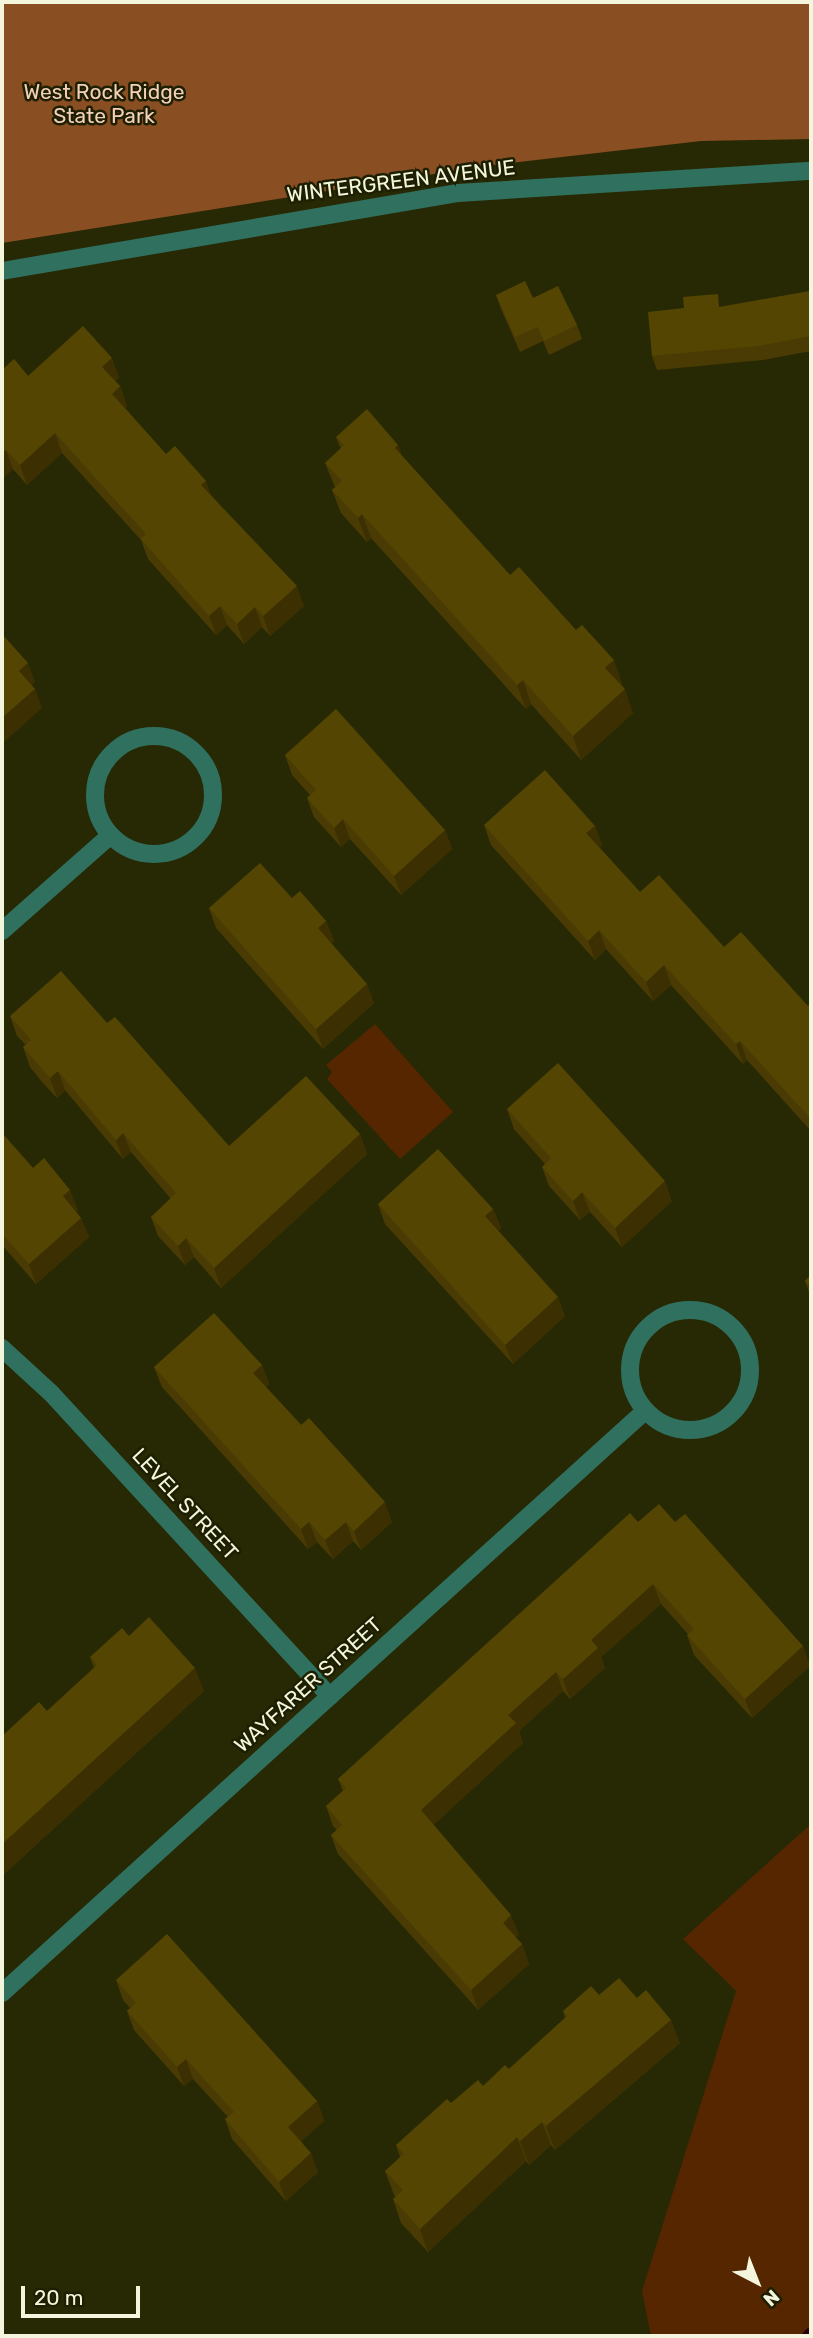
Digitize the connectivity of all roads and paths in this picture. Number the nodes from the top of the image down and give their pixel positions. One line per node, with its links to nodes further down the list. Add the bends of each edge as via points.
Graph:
1 (811, 171): 2 (street, WINTERGREEN AVENUE, via 458,193)
2 (2, 271)
3 (111, 835): 3 (street, via 100,820 96,783 114,751 139,738 165,737 198,755 209,772 213,792 210,813 186,844 167,852 147,853 127,847); 4 (street)
4 (2, 931)
5 (2, 1348): 7 (street, LEVEL STREET, via 51,1393)
6 (645, 1411): 6 (street, via 633,1394 629,1373 641,1334 676,1311 696,1310 731,1325 749,1356 748,1382 738,1406 725,1419 692,1431 675,1429); 7 (street, WAYFARER STREET)
7 (330, 1696): 8 (street, WAYFARER STREET)
8 (2, 1993)

